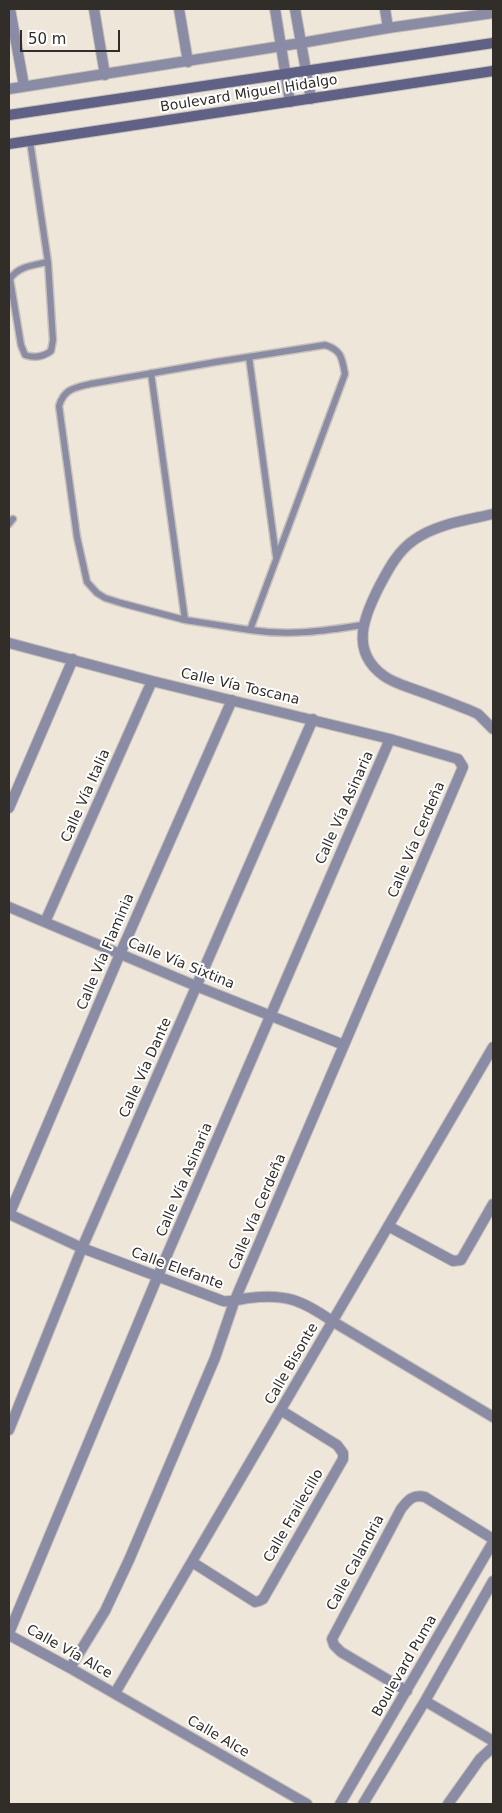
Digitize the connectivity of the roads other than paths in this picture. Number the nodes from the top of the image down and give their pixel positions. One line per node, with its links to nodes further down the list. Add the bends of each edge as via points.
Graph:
1 (10, 9): 18 (street)
2 (94, 9): 17 (street)
3 (179, 9): 13 (street)
4 (275, 9): 12 (street)
5 (295, 9): 10 (street)
6 (386, 9): 9 (street)
7 (472, 12): 8 (street); 9 (street)
8 (493, 13)
9 (388, 28): 10 (street)
10 (301, 43): 12 (street); 14 (street)
11 (493, 43): 14 (main road, Boulevard Miguel Hidalgo)
12 (281, 47): 13 (street); 16 (street)
13 (188, 62): 17 (street)
14 (306, 71): 16 (main road, Boulevard Miguel Hidalgo); 20 (street)
15 (493, 71): 20 (main road, Boulevard Miguel Hidalgo)
16 (286, 74): 21 (street); 22 (main road, Boulevard Miguel Hidalgo)
17 (104, 75): 18 (street)
18 (24, 86): 19 (street)
19 (9, 89)
20 (310, 99): 21 (main road, Boulevard Miguel Hidalgo)
21 (290, 102): 23 (main road, Boulevard Miguel Hidalgo)
22 (9, 115)
23 (30, 141): 24 (main road, Boulevard Miguel Hidalgo); 25 (lane)
24 (9, 144)
25 (48, 262): 25 (lane, via 53,340 51,351 45,356 31,357 25,355 21,346 10,279 20,269)
26 (250, 356): 27 (lane); 29 (lane); 29 (lane, via 325,345 334,348 341,357 345,374)
27 (151, 373): 30 (lane); 30 (lane, via 72,389 62,396 59,406 76,528 88,582 105,598)
28 (493, 514): 31 (street, via 428,531 414,540 398,554 386,574 368,606)
29 (277, 559): 32 (lane)
30 (185, 620): 32 (lane)
31 (363, 626): 32 (lane, via 284,634); 38 (street, via 363,646 384,676 469,710)
32 (250, 630)
33 (9, 643): 34 (street, Calle Vía Toscana)
34 (73, 660): 35 (street, Calle Vía Toscana); 41 (street)
35 (152, 681): 36 (street, Calle Vía Toscana); 43 (street, Calle Vía Italia)
36 (232, 700): 37 (street, Calle Vía Toscana); 44 (street, Calle Vía Flaminia)
37 (313, 719): 39 (street, Calle Vía Toscana); 45 (street, Calle Vía Dante)
38 (493, 729)
39 (390, 738): 40 (street, Calle Vía Toscana, via 458,759); 46 (street, Calle Vía Asinaria)
40 (462, 764): 47 (street, Calle Vía Cerdeña)
41 (9, 808)
42 (9, 907): 43 (street, Calle Vía Sixtina)
43 (45, 922): 44 (street, Calle Vía Sixtina)
44 (120, 954): 45 (street, Calle Vía Sixtina); 51 (street, Calle Vía Flaminia)
45 (196, 986): 46 (street, Calle Vía Sixtina); 53 (street, Calle Vía Dante)
46 (270, 1015): 47 (street, Calle Vía Sixtina); 54 (street, Calle Vía Asinaria)
47 (344, 1045): 55 (street, Calle Vía Cerdeña)
48 (493, 1047): 49 (street, Calle Bisonte)
49 (490, 1060): 52 (street, Calle Bisonte)
50 (493, 1204): 52 (street, via 461,1260 453,1261)
51 (9, 1214): 53 (street, Calle Elefante)
52 (388, 1226): 56 (street, Calle Bisonte)
53 (82, 1248): 54 (street, Calle Elefante); 59 (street, Calle Vía Dante)
54 (158, 1278): 55 (street, Calle Elefante, via 223,1302); 63 (street, Calle Vía Asinaria)
55 (234, 1302): 56 (street, Calle Elefante, via 264,1296 295,1299); 64 (street, Calle Vía Cerdeña, via 215,1358 129,1560 105,1611)
56 (332, 1321): 57 (street, Calle Bisonte); 58 (street, Calle Elefante)
57 (282, 1411): 61 (street, Calle Bisonte); 61 (street, Calle Frailecillo, via 337,1445 343,1459 261,1601 255,1602)
58 (493, 1417)
59 (9, 1430)
60 (493, 1540): 65 (street, Boulevard Puma); 65 (street, Calle Calandria, via 425,1498 412,1497 401,1508 332,1639 342,1652)
61 (192, 1562): 66 (street, Calle Bisonte)
62 (493, 1581): 67 (street)
63 (9, 1634): 64 (street, Calle Vía Alce)
64 (70, 1668): 66 (street, Calle Vía Alce)
65 (408, 1690): 71 (street, Boulevard Puma)
66 (115, 1693): 70 (street, Calle Alce)
67 (425, 1702): 68 (street); 72 (street)
68 (493, 1741)
69 (493, 1747): 73 (street, via 480,1759)
70 (307, 1804)
71 (340, 1804)
72 (363, 1804)
73 (448, 1804)

